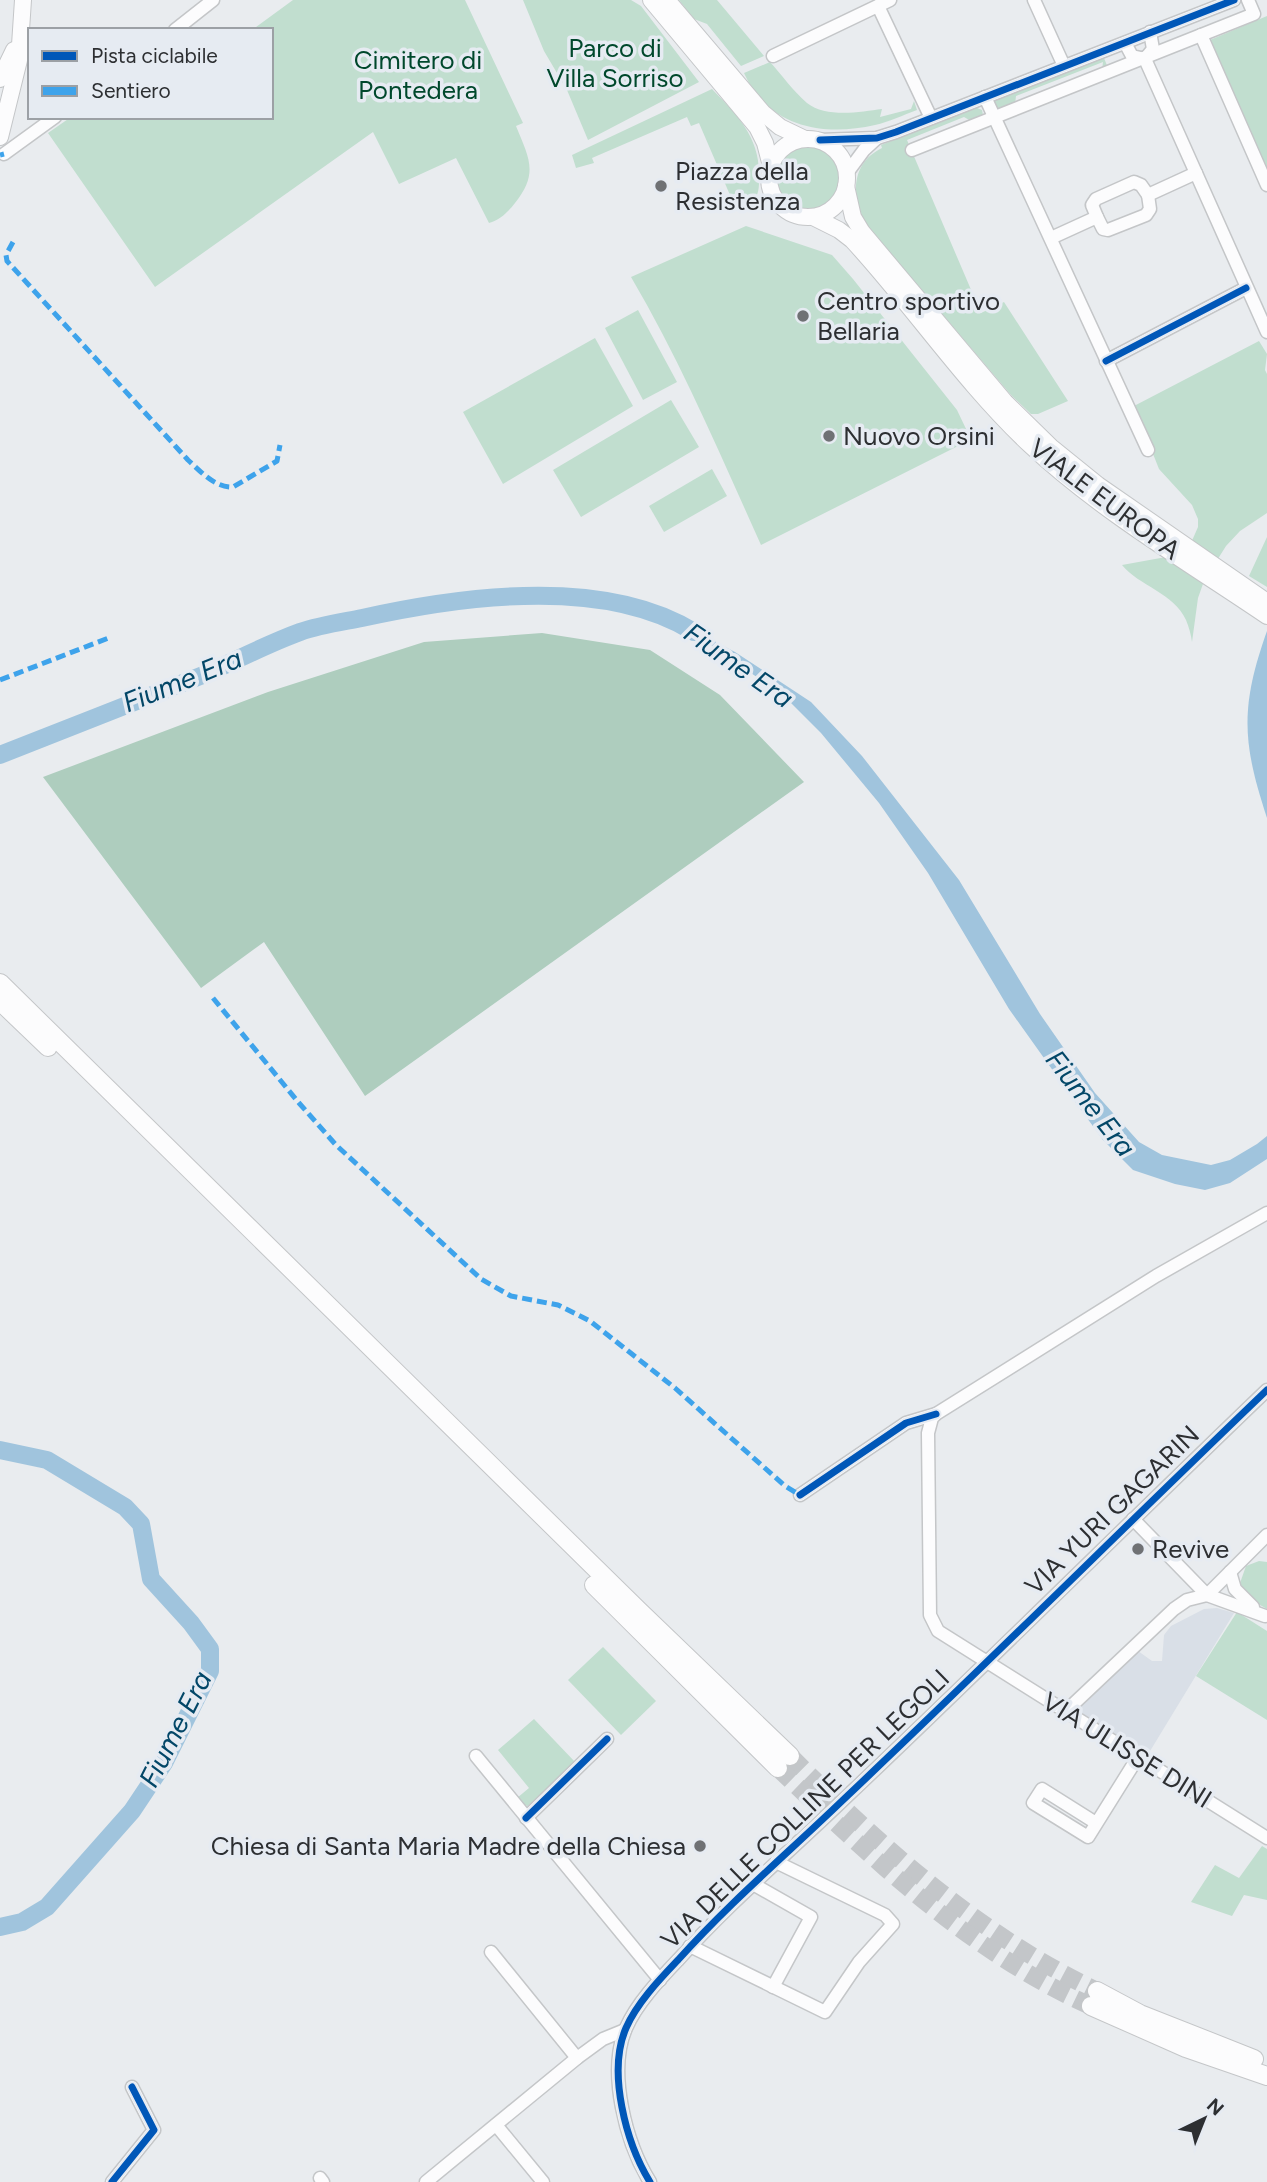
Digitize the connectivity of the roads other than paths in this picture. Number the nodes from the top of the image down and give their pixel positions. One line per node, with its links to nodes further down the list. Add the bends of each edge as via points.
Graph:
1 (23, 0): 11 (main road)
2 (213, 0): 10 (street)
3 (651, 0): 28 (main road, VIALE EUROPA, via 754,122)
4 (667, 0): 25 (main road, VIALE EUROPA, via 763,113 780,127)
5 (890, 0): 9 (street)
6 (1034, 0): 17 (street)
7 (1234, 0): 12 (street)
8 (1248, 0): 13 (street, via 1254,14)
9 (878, 6): 15 (street); 21 (street)
10 (178, 28)
11 (20, 31): 18 (main road); 23 (main road, via 19,60)
12 (1150, 32): 14 (street); 16 (street, via 1153,49)
13 (1201, 35): 16 (street); 31 (street)
14 (1125, 43): 16 (street, via 1132,56); 17 (street)
15 (773, 56)
16 (1145, 59): 20 (street); 29 (street)
17 (1064, 66): 19 (street)
18 (0, 79)
19 (985, 97): 20 (street); 21 (street)
20 (994, 117): 26 (street); 35 (street)
21 (931, 118): 24 (street)
22 (52, 119): 27 (street)
23 (0, 137)
24 (877, 138): 25 (street); 30 (street, via 859,156)
25 (812, 139): 28 (main road, via 784,147); 30 (main road, VIALE EUROPA, via 838,153)
26 (912, 150)
27 (4, 154)
28 (771, 166): 33 (main road, VIALE EUROPA, via 770,187 779,204 795,215)
29 (1196, 173): 32 (street); 36 (street)
30 (847, 180): 33 (main road, via 835,206); 40 (main road, VIALE EUROPA, via 853,217 862,232 1004,402 1068,463)
31 (1267, 185)
32 (1148, 195): 34 (street, via 1150,211 1134,220 1108,230); 34 (street, via 1135,182 1108,193 1093,202)
33 (813, 217): 40 (main road, VIALE EUROPA, via 852,240 1029,444 1070,480)
34 (1097, 218): 35 (street)
35 (1051, 238): 38 (street)
36 (1247, 288): 37 (street); 38 (street)
37 (1267, 332)
38 (1107, 360): 39 (street)
39 (1147, 450)
40 (1149, 528): 41 (main road, VIALE EUROPA); 42 (main road, VIALE EUROPA)
41 (1267, 602)
42 (1267, 616)
43 (0, 983): 44 (highway, via 639,1611 784,1762)
44 (0, 1001)
45 (1267, 1213): 47 (street, via 1156,1276)
46 (1267, 1390): 49 (street, VIA YURI GAGARIN)
47 (936, 1414): 48 (street, via 906,1423); 54 (street, VIA ULISSE DINI, via 928,1433 930,1615 945,1637)
48 (800, 1495)
49 (1133, 1519): 52 (street); 54 (street, VIA YURI GAGARIN)
50 (1267, 1535): 51 (street)
51 (1230, 1572): 52 (street); 53 (street, via 1238,1593)
52 (1207, 1594): 53 (street); 55 (street, via 1174,1609)
53 (1266, 1617)
54 (987, 1661): 55 (street, VIA ULISSE DINI); 62 (street, VIA DELLE COLLINE PER LEGOLI)
55 (1065, 1712): 58 (street, VIA ULISSE DINI)
56 (607, 1740): 59 (street)
57 (476, 1756): 59 (street)
58 (1138, 1757): 60 (street); 61 (street, VIA ULISSE DINI)
59 (526, 1818): 66 (street)
60 (1097, 1823): 60 (street, via 1042,1789 1033,1803 1088,1837)
61 (1267, 1838)
62 (776, 1862): 63 (street, VIA DELLE COLLINE PER LEGOLI); 67 (street, via 885,1915 893,1924 859,1962 825,2012)
63 (753, 1884): 64 (street, VIA DELLE COLLINE PER LEGOLI); 67 (street, via 811,1917)
64 (690, 1946): 66 (street, VIA DELLE COLLINE PER LEGOLI); 67 (street)
65 (491, 1952): 69 (street)
66 (660, 1980): 68 (street, VIA DELLE COLLINE PER LEGOLI)
67 (773, 1987)
68 (625, 2030): 69 (street, via 603,2039); 77 (street, VIA DELLE COLLINE PER LEGOLI, via 619,2089 634,2151)
69 (578, 2058): 73 (street)
70 (1267, 2063): 71 (highway, via 1094,1998 1186,2048)
71 (1267, 2076)
72 (132, 2087): 74 (street, via 153,2130)
73 (496, 2125): 75 (street); 76 (street)
74 (112, 2182)
75 (426, 2182)
76 (544, 2182)
77 (650, 2182)

